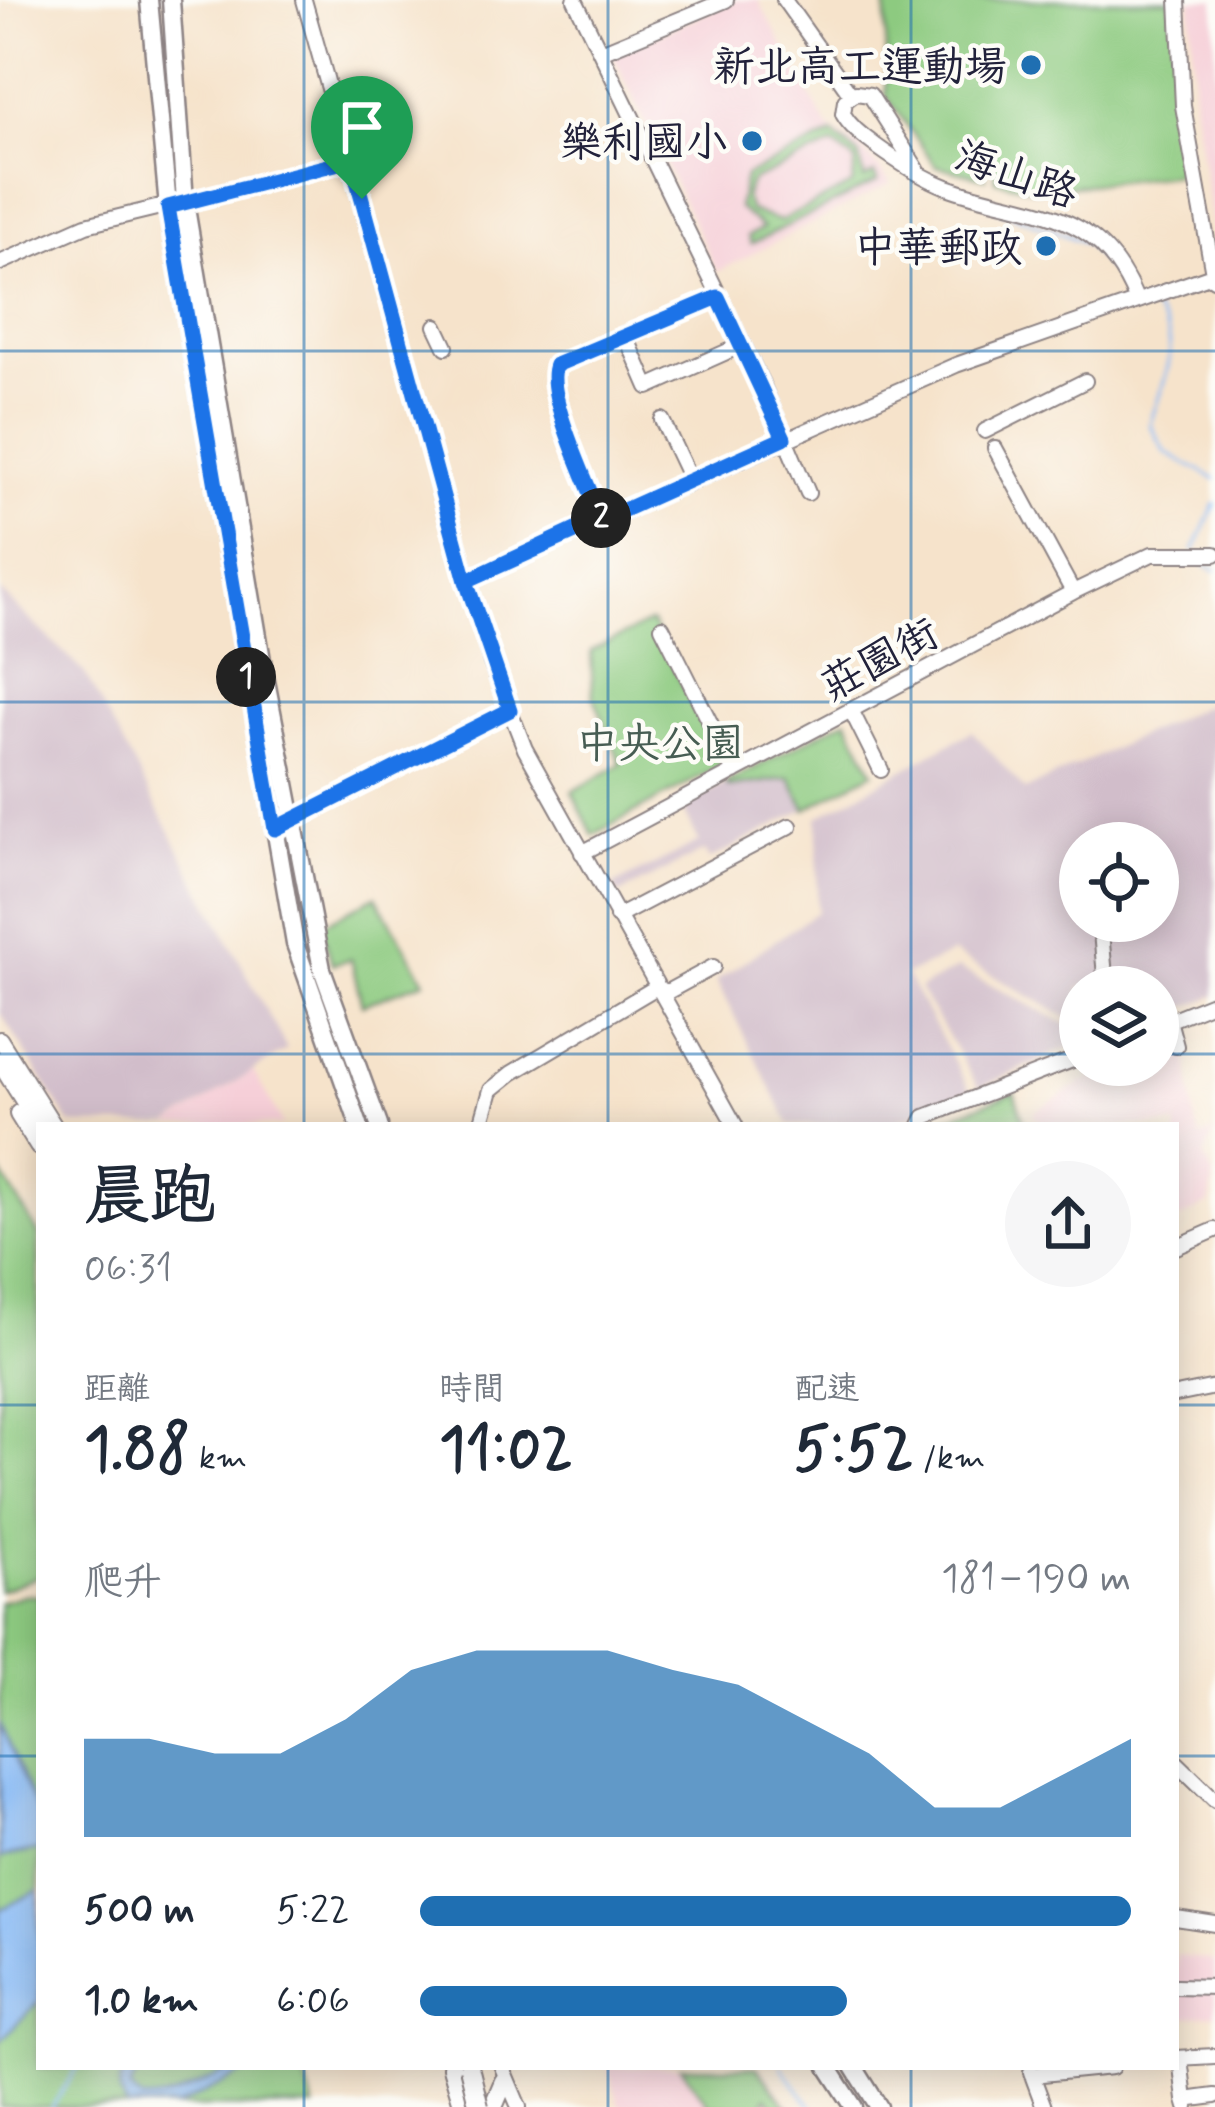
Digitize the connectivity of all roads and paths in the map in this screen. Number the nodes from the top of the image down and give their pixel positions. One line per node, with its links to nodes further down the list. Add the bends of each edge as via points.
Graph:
1 (149, 0): 12 (main road)
2 (171, 0): 12 (main road)
3 (304, 0): 10 (street)
4 (575, 0): 8 (street)
5 (726, 0): 8 (street)
6 (784, 0): 9 (street)
7 (1178, 0): 14 (street, via 1183,106)
8 (601, 52): 15 (street)
9 (852, 96): 11 (street, via 870,95); 11 (street, 海山路, via 843,115 850,126)
10 (351, 160): 12 (street); 32 (street)
11 (917, 169): 16 (street, 海山路, via 950,188 1077,226 1102,245)
12 (177, 205): 13 (street, via 86,225); 39 (main road)
13 (0, 263)
14 (1214, 278): 16 (street)
15 (718, 297): 18 (street); 19 (street)
16 (1136, 298): 24 (street)
17 (436, 326): 20 (street)
18 (625, 334): 19 (street, via 648,387); 30 (street, via 556,365 554,385)
19 (742, 345): 24 (street)
20 (446, 347)
21 (1085, 381): 23 (street)
22 (662, 420): 28 (street)
23 (985, 431)
24 (784, 438): 26 (street); 29 (street)
25 (995, 448): 33 (street)
26 (742, 457): 27 (street); 28 (street)
27 (749, 473)
28 (690, 479): 30 (street)
29 (808, 493)
30 (601, 518): 32 (street)
31 (1215, 554): 33 (street, 莊園街, via 1152,554)
32 (466, 581): 35 (street)
33 (1073, 592): 36 (street, 莊園街)
34 (662, 627): 38 (street)
35 (510, 710): 39 (street); 41 (street)
36 (851, 710): 37 (street); 38 (street, 莊園街)
37 (881, 770)
38 (735, 772): 41 (street, 莊園街)
39 (284, 825): 53 (main road, via 299,961); 54 (main road, via 322,969)
40 (790, 826): 42 (street)
41 (582, 853): 42 (street)
42 (617, 916): 44 (street)
43 (713, 967): 44 (street, via 667,992)
44 (655, 988): 55 (street, via 491,1090); 56 (street)
45 (1215, 1002): 46 (street)
46 (1179, 1017)
47 (2, 1052): 51 (highway); 52 (street)
48 (1059, 1065): 57 (street)
49 (0, 1072): 58 (street)
50 (0, 1084): 59 (highway)
51 (37, 1122)
52 (52, 1122)
53 (358, 1122)
54 (378, 1122)
55 (482, 1122)
56 (733, 1122)
57 (923, 1122)
58 (36, 1123)
59 (36, 1141)
60 (1215, 1230): 61 (street)
61 (1179, 1246)
62 (1215, 1387): 63 (street)
63 (1179, 1394)
64 (1179, 1765): 65 (street)
65 (1215, 1800)
66 (1179, 1918): 67 (street)
67 (1215, 1924)
68 (1179, 1986): 69 (street)
69 (1215, 1987)
70 (1215, 2056): 71 (street)
71 (1179, 2058)
72 (1179, 2064): 80 (street)
73 (453, 2070): 81 (highway)
74 (470, 2070): 78 (highway, bridge)
75 (830, 2070): 83 (main road)
76 (856, 2070): 84 (main road)
77 (1030, 2071): 85 (street)
78 (490, 2096): 82 (street)
79 (1215, 2096): 80 (street)
80 (1186, 2104)
81 (464, 2107)
82 (519, 2107)
83 (854, 2107)
84 (879, 2107)
85 (1044, 2107)

